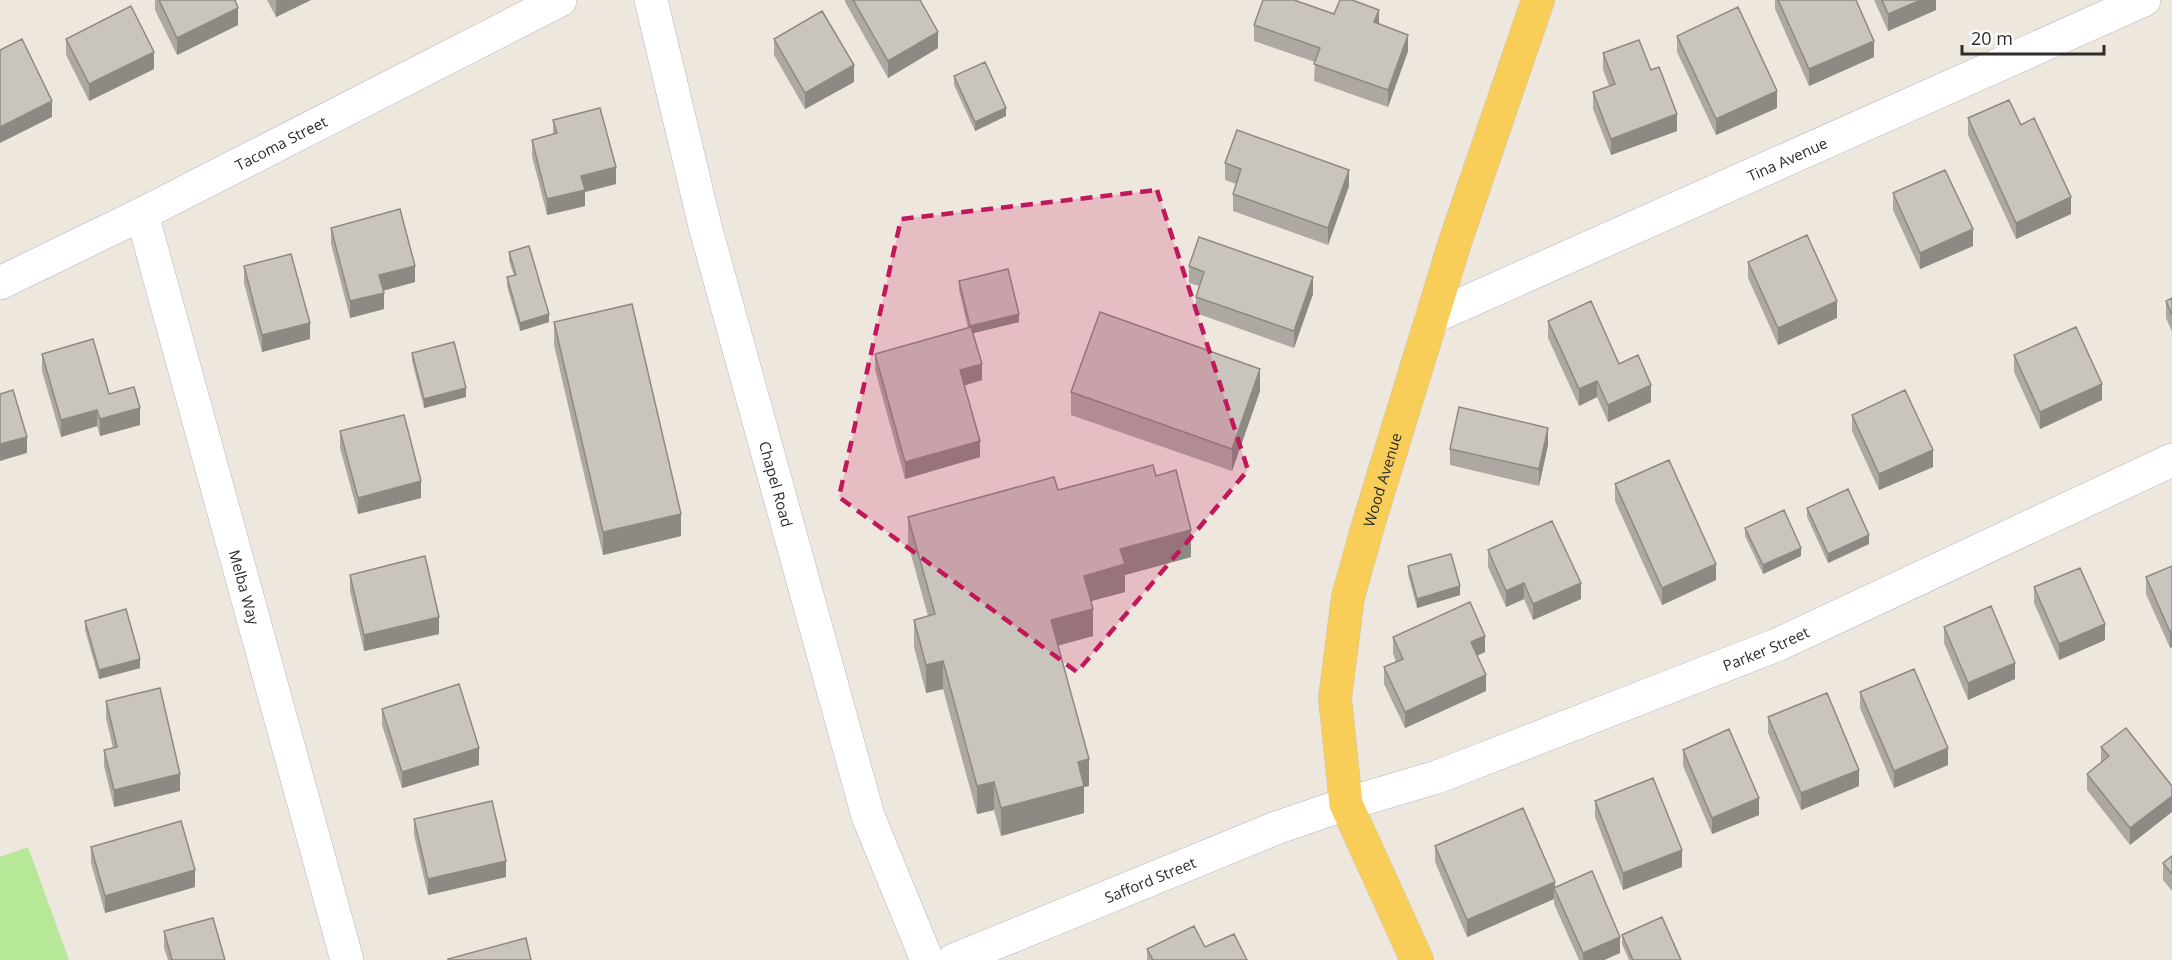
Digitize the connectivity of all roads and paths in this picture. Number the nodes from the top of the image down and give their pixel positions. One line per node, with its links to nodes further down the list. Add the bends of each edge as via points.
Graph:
1 (560, 0): 5 (street, Tacoma Street)
2 (651, 0): 11 (street, Chapel Road, via 705,226 868,816)
3 (1538, 0): 7 (main road, Wood Avenue)
4 (2144, 0): 7 (street, Tina Avenue)
5 (142, 214): 6 (street, Tacoma Street); 10 (street, Melba Way)
6 (0, 283)
7 (1431, 318): 9 (main road, Wood Avenue, via 1348,597 1335,698)
8 (2172, 460): 9 (street, Parker Street, via 1777,645 1437,777)
9 (1346, 804): 12 (street, Safford Street, via 1276,828); 13 (main road, Wood Avenue)
10 (346, 960)
11 (927, 960)
12 (954, 960)
13 (1417, 960)

